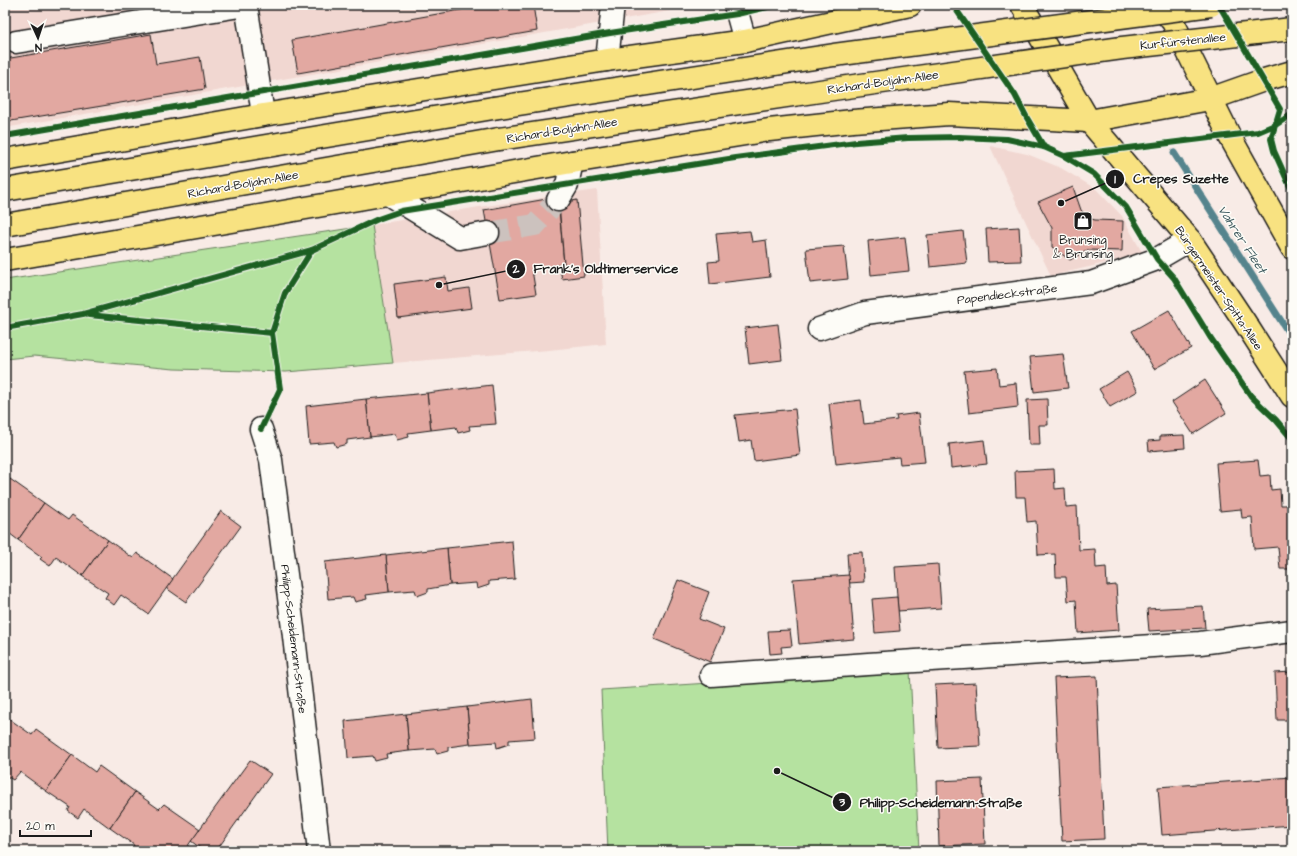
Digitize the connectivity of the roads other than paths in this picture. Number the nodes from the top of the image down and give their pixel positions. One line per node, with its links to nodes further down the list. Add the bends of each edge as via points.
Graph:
1 (246, 5): 10 (street); 15 (street)
2 (613, 5): 12 (street)
3 (735, 5): 9 (street)
4 (910, 5): 9 (main road)
5 (1022, 5): 16 (main road, Bürgermeister-Spitta-Allee)
6 (1159, 5): 14 (main road, via 1173,22)
7 (1211, 5): 19 (main road, bridge, via 834,56 494,108)
8 (1292, 29): 11 (main road, Kurfürstenallee, bridge)
9 (745, 41): 12 (main road)
10 (16, 42)
11 (1122, 48): 22 (main road, Richard-Boljahn-Allee, bridge, via 499,139)
12 (607, 60): 15 (main road)
13 (1292, 72): 14 (main road)
14 (1210, 99): 16 (main road); 25 (main road)
15 (263, 115): 17 (main road)
16 (1089, 121): 18 (main road, via 949,114 853,120 769,130); 24 (main road, Bürgermeister-Spitta-Allee)
17 (5, 160)
18 (572, 162): 20 (main road); 21 (street, via 567,185)
19 (5, 190)
20 (388, 194): 23 (street, via 460,238); 26 (main road)
21 (558, 200)
22 (5, 225)
23 (488, 233)
24 (1190, 240): 27 (street, Papendieckstraße, via 1157,259 1091,283 865,313); 28 (main road, Bürgermeister-Spitta-Allee)
25 (1292, 248)
26 (5, 260)
27 (819, 329)
28 (1292, 396)
29 (260, 429): 32 (street, Philipp-Scheidemann-Straße, via 271,460)
30 (1292, 631): 31 (street, via 1192,644)
31 (711, 675)
32 (319, 851)

